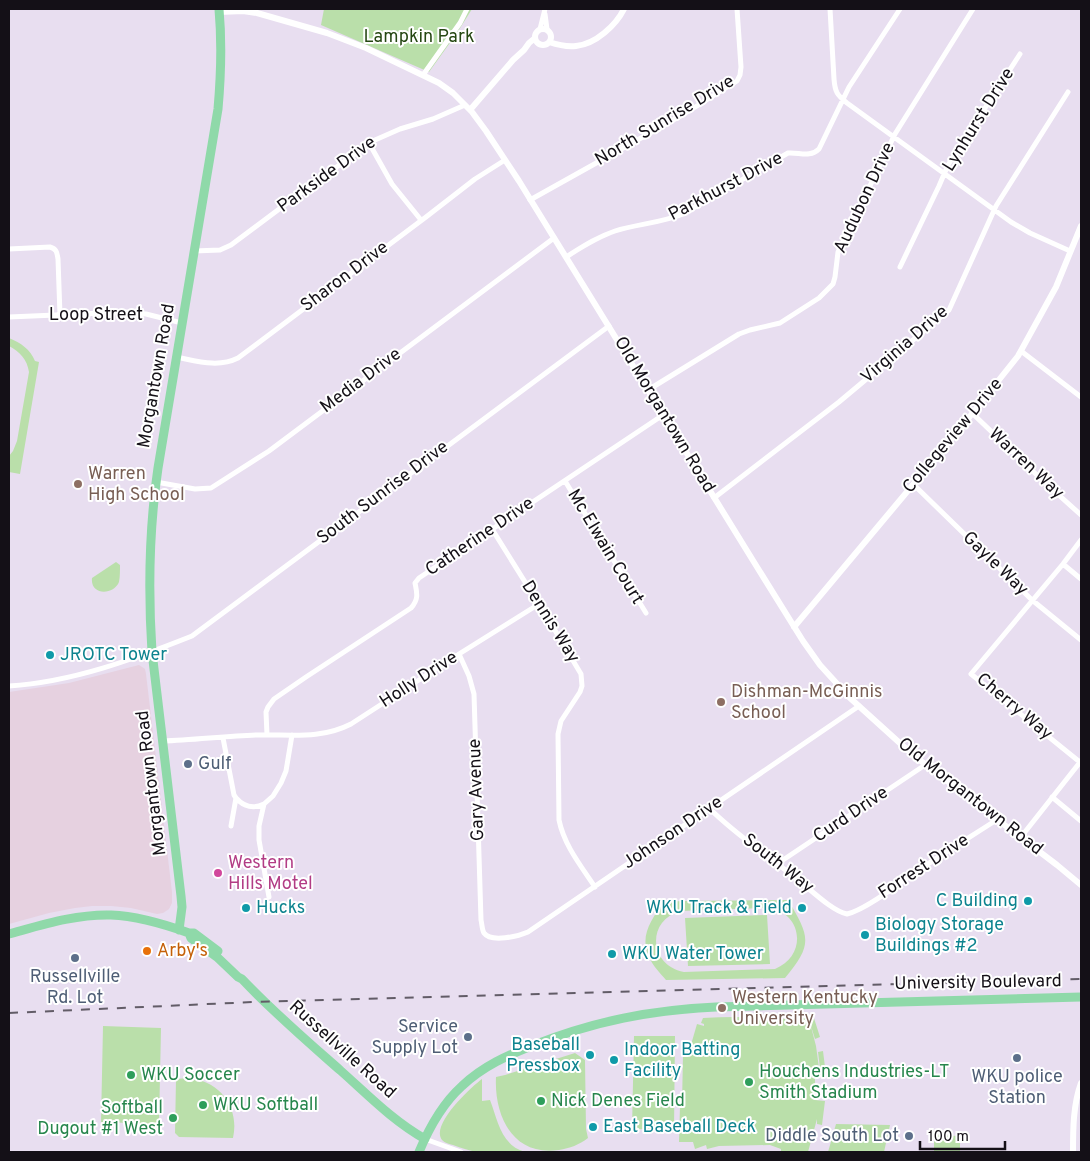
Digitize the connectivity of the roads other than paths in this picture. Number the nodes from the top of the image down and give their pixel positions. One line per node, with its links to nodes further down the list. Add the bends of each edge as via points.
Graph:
1 (467, 9): 15 (street)
2 (624, 9): 13 (street, Parkside Drive, via 608,30 590,42 579,46)
3 (737, 9): 23 (street, North Sunrise Drive, via 741,67 737,82)
4 (830, 9): 17 (street, via 834,86)
5 (900, 9): 17 (street, Parkhurst Drive)
6 (974, 9): 19 (street, Audubon Drive)
7 (219, 10): 15 (street, Old Morgantown Road, via 257,13 314,29 356,44); 29 (main road, Morgantown Road, via 221,62 218,109)
8 (545, 10): 9 (street); 10 (street)
9 (540, 29): 10 (street); 11 (street, via 536,32)
10 (549, 31): 12 (street); 13 (street)
11 (537, 40): 12 (street, Parkside Drive, via 544,45); 18 (street, Parkside Drive)
12 (549, 42): 13 (street, Parkside Drive)
13 (563, 45)
14 (1020, 54): 22 (street, Lynhurst Drive)
15 (423, 75): 18 (street, Old Morgantown Road, via 446,87)
16 (1068, 92): 24 (street, Virginia Drive)
17 (843, 100): 19 (street); 31 (street, Parkhurst Drive, via 815,153 788,153 683,214 610,233)
18 (468, 107): 20 (street, Parkside Drive, via 392,132); 21 (street, Old Morgantown Road)
19 (893, 137): 22 (street); 39 (street, Audubon Drive, via 838,252 833,284 819,298 780,323 740,334)
20 (369, 144): 25 (street, via 392,184); 29 (street, Parkside Drive, via 231,245 220,250)
21 (505, 160): 23 (street, Old Morgantown Road); 25 (street, Sharon Drive)
22 (944, 174): 24 (street); 32 (street, Lynhurst Drive)
23 (530, 200): 27 (street, Old Morgantown Road)
24 (995, 211): 30 (street, via 1018,227); 46 (street, Virginia Drive, via 948,310 839,402)
25 (421, 220): 38 (street, Sharon Drive, via 238,358 214,364)
26 (1081, 226): 30 (street, Collegeview Drive)
27 (554, 238): 31 (street, Old Morgantown Road); 44 (street, Media Drive, via 269,451 211,488 195,489)
28 (9, 249): 33 (street, via 50,247 56,250)
29 (194, 251): 35 (main road, Morgantown Road)
30 (1070, 251): 37 (street, Collegeview Drive, via 1056,287)
31 (566, 257): 36 (street, Old Morgantown Road)
32 (900, 267)
33 (60, 315): 34 (street, Loop Street); 35 (street, Loop Street, via 126,312)
34 (9, 317)
35 (182, 323): 38 (main road, Morgantown Road)
36 (609, 326): 39 (street, Old Morgantown Road); 57 (street, South Sunrise Drive, via 192,636)
37 (1021, 351): 40 (street); 41 (street, Collegeview Drive)
38 (176, 357): 44 (main road, Morgantown Road)
39 (648, 390): 42 (street, Old Morgantown Road)
40 (1081, 397)
41 (972, 413): 45 (street, Collegeview Drive); 47 (street, Warren Way)
42 (663, 415): 43 (street, Catherine Drive); 46 (street, Old Morgantown Road)
43 (565, 480): 48 (street, Catherine Drive); 54 (street, Mc Elwain Court)
44 (156, 482): 57 (main road, Morgantown Road, via 149,572)
45 (913, 484): 52 (street, Gayle Way); 55 (street, Collegeview Drive)
46 (714, 498): 55 (street, Old Morgantown Road)
47 (1081, 515)
48 (492, 529): 53 (street, Dennis Way); 61 (street, Catherine Drive, via 418,578 415,583 417,598 411,608 274,699 266,712)
49 (1081, 540): 50 (street)
50 (1063, 564): 51 (street); 52 (street)
51 (1081, 579)
52 (1032, 600): 56 (street, Gayle Way); 65 (street, Cherry Way, via 971,674)
53 (539, 604): 58 (street, Holly Drive); 77 (street, Dennis Way, via 581,674 580,692 561,720 558,734 559,820 568,846)
54 (646, 613)
55 (794, 627): 60 (street, Old Morgantown Road, via 820,665)
56 (1081, 640)
57 (152, 652): 59 (street, South Sunrise Drive, via 90,672); 64 (main road, Morgantown Road)
58 (459, 654): 62 (street, Holly Drive, via 342,728 317,735); 81 (street, Gary Avenue, via 474,694)
59 (9, 686)
60 (859, 706): 66 (street, Old Morgantown Road); 70 (street, Johnson Drive)
61 (267, 735): 62 (street, Holly Drive); 63 (street, Holly Drive)
62 (292, 735): 69 (street, via 284,777)
63 (223, 738): 64 (street, Holly Drive); 68 (street)
64 (163, 741): 80 (main road, Morgantown Road, via 182,907)
65 (1081, 762): 67 (street)
66 (926, 765): 71 (street, Old Morgantown Road); 75 (street, Curd Drive)
67 (1052, 797): 72 (street); 74 (street)
68 (236, 798): 69 (street, via 249,807); 73 (street)
69 (264, 804): 78 (street, via 259,840)
70 (709, 808): 75 (street, South Way); 77 (street, Johnson Drive)
71 (998, 819): 74 (street, Old Morgantown Road); 79 (street, Forrest Drive)
72 (1081, 821)
73 (231, 826)
74 (1021, 837): 76 (street, Old Morgantown Road)
75 (777, 864): 79 (street, South Way, via 831,906)
76 (1081, 885)
77 (595, 887): 81 (street, Johnson Drive, via 523,934 494,938)
78 (269, 897)
79 (850, 914)
80 (179, 930): 82 (main road, Russellville Road, via 121,915 98,915 70,918); 85 (main road, Russellville Road, via 189,933 242,979 381,1108)
81 (483, 930)
82 (9, 934)
83 (1081, 997): 85 (main road, University Boulevard, via 707,1007 625,1017 555,1037 488,1065 452,1096)
84 (1081, 1083): 88 (street)
85 (425, 1138): 86 (main road, University Boulevard); 87 (street)
86 (419, 1152)
87 (461, 1152)
88 (1073, 1152)

